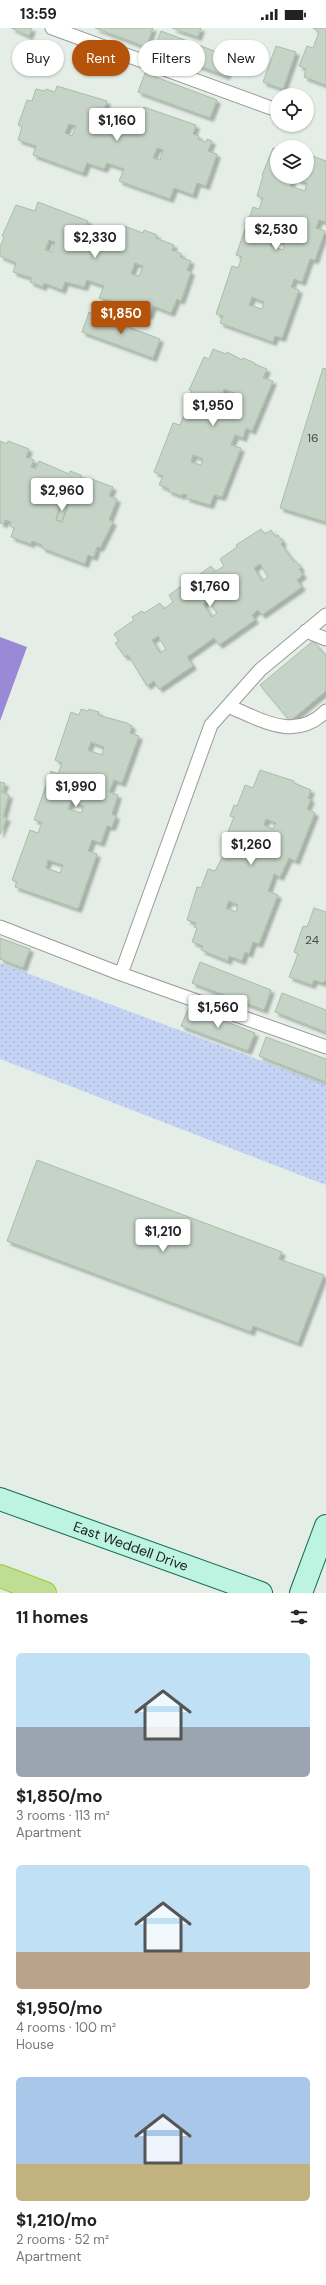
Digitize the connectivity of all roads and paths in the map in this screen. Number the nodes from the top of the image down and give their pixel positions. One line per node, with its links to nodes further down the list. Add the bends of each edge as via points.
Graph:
1 (52, 28): 2 (lane)
2 (270, 108)
3 (326, 615): 4 (lane)
4 (306, 631): 5 (lane); 6 (lane, via 260,670)
5 (326, 639)
6 (228, 706): 7 (lane, via 284,727 302,727); 9 (lane, via 211,725)
7 (326, 711)
8 (0, 927): 9 (lane)
9 (121, 974): 10 (lane)
10 (326, 1047)
11 (0, 1499): 15 (street, East Weddell Drive)
12 (326, 1526): 16 (street)
13 (0, 1576): 14 (highway)
14 (45, 1593)
15 (261, 1593)
16 (301, 1593)

